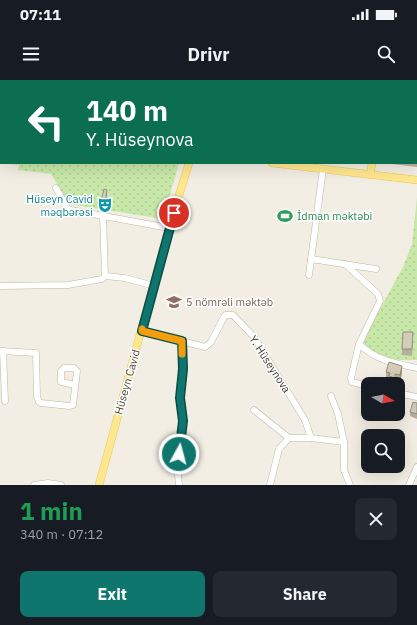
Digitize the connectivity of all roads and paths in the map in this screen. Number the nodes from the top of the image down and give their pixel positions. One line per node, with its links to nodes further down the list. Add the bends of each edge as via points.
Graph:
1 (189, 164): 9 (main road, Hüseyn Cavid)
2 (280, 164): 4 (main road)
3 (372, 164): 5 (main road)
4 (323, 169): 5 (main road); 10 (street)
5 (370, 175): 6 (main road)
6 (417, 180)
7 (56, 188): 8 (street, via 70,210)
8 (103, 216): 9 (street); 14 (street)
9 (169, 228): 16 (main road, Hüseyn Cavid)
10 (311, 259): 11 (street); 13 (street)
11 (345, 264): 12 (street); 19 (street, via 378,294 380,301)
12 (376, 269)
13 (309, 274)
14 (104, 276): 15 (street, via 102,279 68,285); 16 (street, via 125,278)
15 (0, 286)
16 (154, 286): 17 (main road, Hüseyn Cavid)
17 (142, 331): 18 (street, Y. Hüseynova); 35 (main road, Hüseyn Cavid)
18 (182, 341): 30 (street, Y. Hüseynova, via 205,347 209,345 226,315 232,314 254,337 305,420); 36 (street, via 180,398 183,421)
19 (359, 344): 21 (street, via 368,353 389,362); 22 (street, via 351,378 352,382)
20 (2, 351): 23 (street, via 36,353 37,397 41,403 72,406); 27 (street)
21 (417, 368)
22 (361, 384)
23 (75, 385)
24 (405, 394): 26 (street)
25 (331, 396): 31 (street)
26 (417, 397)
27 (5, 401)
28 (254, 410): 29 (street)
29 (289, 438): 30 (street); 37 (street, via 279,449)
30 (311, 438): 31 (street)
31 (344, 442): 38 (street, via 344,470)
32 (417, 467): 39 (street)
33 (34, 485): 34 (street)
34 (61, 485)
35 (99, 485)
36 (179, 485)
37 (270, 485)
38 (350, 485)
39 (409, 485)

